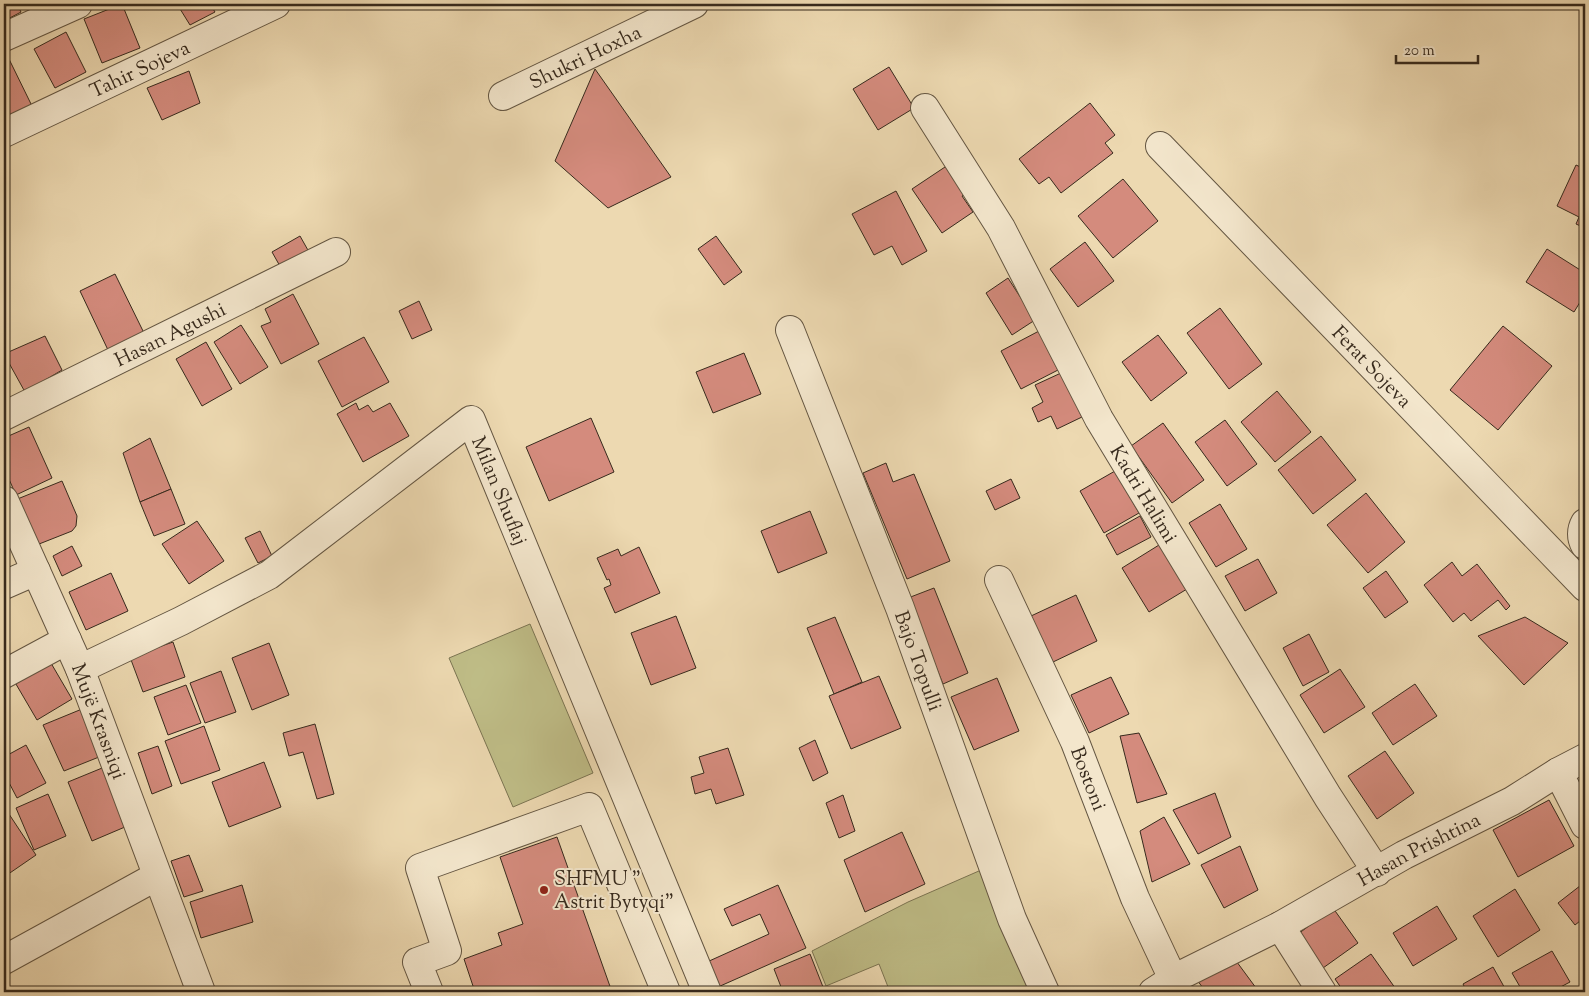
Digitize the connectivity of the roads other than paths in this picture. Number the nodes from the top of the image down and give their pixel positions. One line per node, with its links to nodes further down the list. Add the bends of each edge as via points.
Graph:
1 (78, 4): 4 (street)
2 (276, 4): 7 (street, Tahir Sojeva)
3 (694, 4): 5 (street, Shukri Hoxha)
4 (4, 37)
5 (503, 96)
6 (925, 108): 25 (street, Kadri Halimi, via 1001,228 1099,419 1328,797)
7 (4, 133)
8 (1160, 146): 18 (street, Ferat Sojeva)
9 (336, 252): 11 (street, Hasan Agushi)
10 (790, 330): 34 (street, Bajo Topulli, via 900,608 1012,919)
11 (4, 416)
12 (4, 500): 15 (street, Mujë Krasniqi)
13 (1585, 523): 14 (street, via 1582,541)
14 (1585, 545)
15 (36, 571): 17 (street); 19 (street, Mujë Krasniqi)
16 (999, 580): 29 (street, Bostoni, via 1075,742 1135,898)
17 (4, 585)
18 (1585, 587)
19 (67, 640): 20 (street, Mujë Krasniqi); 21 (street)
20 (80, 669): 26 (street, Mujë Krasniqi); 33 (street, Milan Shuflaj, via 269,575 471,420)
21 (4, 674)
22 (1585, 758): 23 (street, Hasan Prishtina)
23 (1558, 772): 24 (street); 25 (street, Hasan Prishtina, via 1512,801)
24 (1585, 825)
25 (1377, 872): 27 (street, Hasan Prishtina)
26 (158, 876): 28 (street); 30 (street, Mujë Krasniqi)
27 (1280, 926): 29 (street, Hasan Prishtina); 35 (street)
28 (4, 960)
29 (1163, 986)
30 (202, 992)
31 (429, 992): 32 (street, via 417,962 447,951 420,868 589,807)
32 (666, 992)
33 (707, 992)
34 (1045, 992)
35 (1322, 992)

